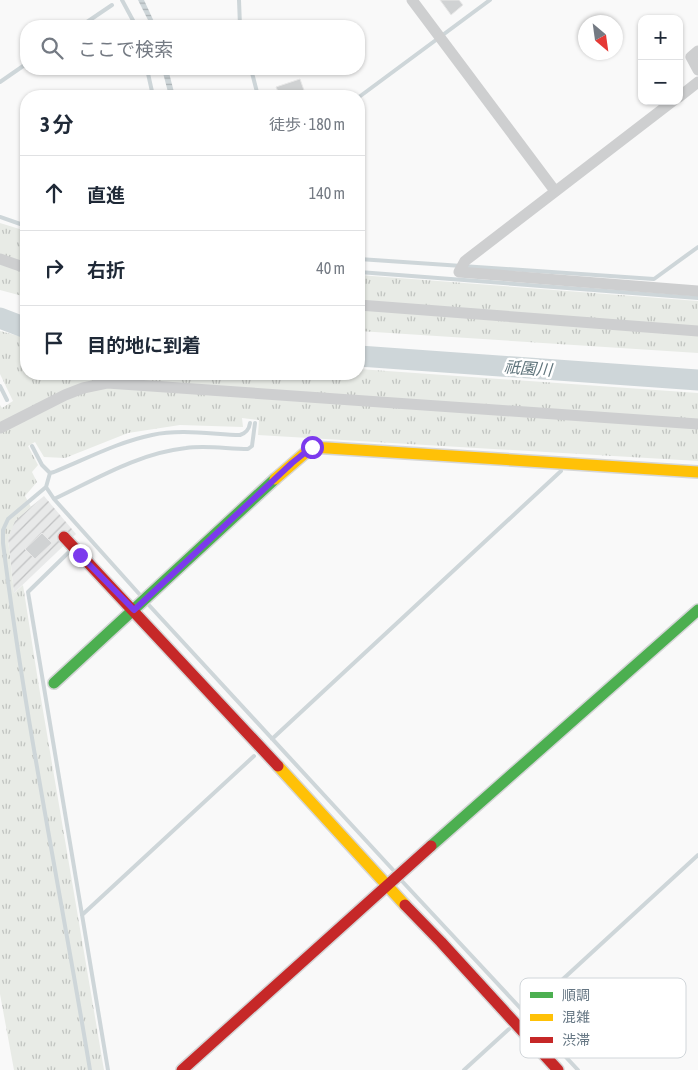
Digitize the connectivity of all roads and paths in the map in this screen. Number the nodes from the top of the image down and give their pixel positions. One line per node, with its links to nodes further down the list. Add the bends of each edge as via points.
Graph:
1 (412, 0): 7 (street)
2 (698, 51): 3 (street, via 691,57)
3 (698, 70)
4 (698, 82): 5 (street)
5 (683, 94)
6 (668, 105): 7 (street)
7 (555, 191): 10 (street, via 464,261 459,272)
8 (0, 259): 9 (street)
9 (20, 266)
10 (698, 291)
11 (365, 306): 12 (street)
12 (698, 331)
13 (698, 424): 14 (street, via 107,384 64,395)
14 (0, 428)
15 (698, 472): 17 (street, via 312,447)
16 (64, 537): 17 (street)
17 (134, 610): 19 (street); 20 (street)
18 (698, 610): 20 (street)
19 (54, 684)
20 (386, 886): 21 (street); 23 (street)
21 (520, 1028)
22 (547, 1058): 24 (street)
23 (182, 1070)
24 (558, 1070)

